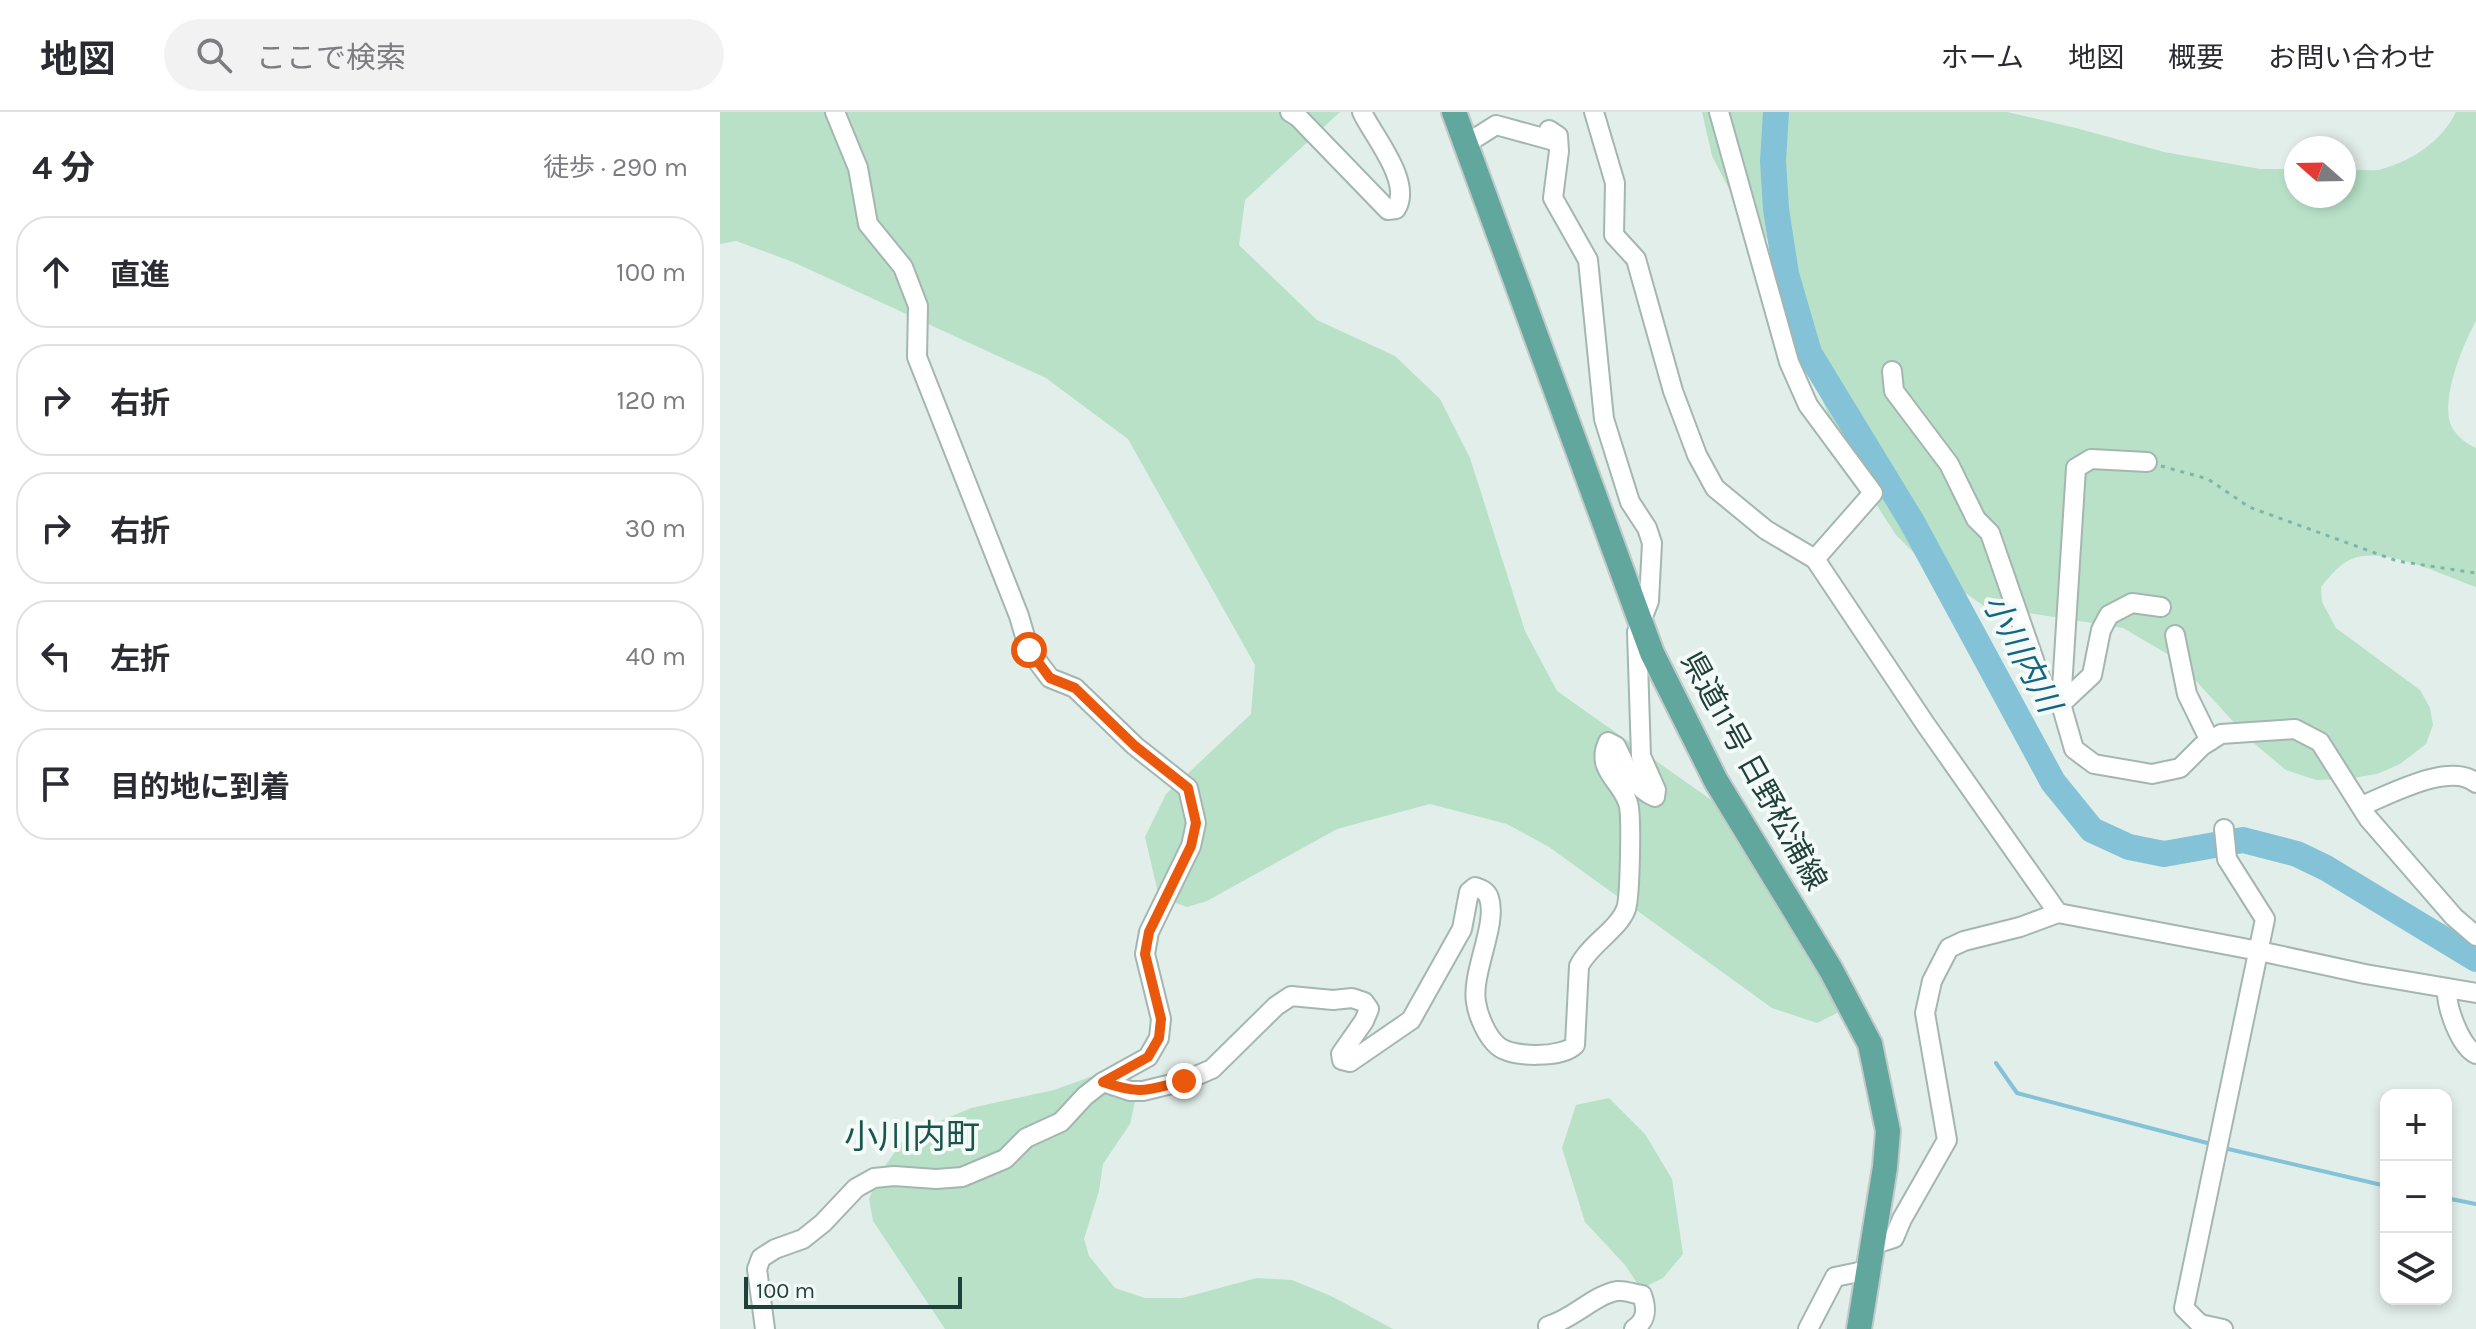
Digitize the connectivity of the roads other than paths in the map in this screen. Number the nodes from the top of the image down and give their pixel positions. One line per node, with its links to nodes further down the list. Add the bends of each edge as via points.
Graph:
1 (835, 112): 25 (street, via 858,168 868,224 903,267 918,306 917,357 1029,650 1050,678 1075,688 1188,788 1196,823 1191,846 1149,932 1145,954 1161,1019 1159,1038 1148,1057)
2 (1290, 112): 3 (street, via 1388,210 1396,209 1397,178 1390,158)
3 (1362, 112)
4 (1454, 112): 7 (main road, 県道11号 日野松浦線)
5 (1594, 112): 10 (street, via 1615,183 1614,235 1636,259 1697,455 1715,488 1766,530)
6 (1719, 112): 10 (street, via 1789,362 1808,405 1873,493)
7 (1466, 144): 12 (main road, 県道11号 日野松浦線); 12 (street, via 1496,125 1554,136 1553,198 1588,260 1604,419 1630,502 1652,543 1649,601)
8 (1892, 371): 14 (street, via 1894,391 1949,464 1976,519 1990,533 2042,683)
9 (2147, 462): 14 (street, via 2091,459 2076,468)
10 (1815, 559): 19 (street)
11 (2161, 607): 14 (street, via 2132,603 2109,615 2092,675)
12 (1640, 622): 25 (street, via 1641,756 1655,797 1630,777 1616,746 1608,742 1608,774 1629,803 1630,884 1621,918 1579,966 1575,1045 1567,1053 1514,1052 1500,1048 1489,1034 1475,993 1489,898 1475,887 1469,892 1462,929 1411,1020 1350,1062 1341,1054 1364,1021 1369,1009 1364,1002 1291,996 1212,1069 1143,1091); 26 (main road, 県道11号 日野松浦線, via 1716,781 1870,1044 1888,1131)
13 (2175, 635): 15 (street, via 2187,694)
14 (2061, 704): 15 (street, via 2074,749 2094,764 2152,774 2180,768)
15 (2210, 741): 17 (street, via 2221,734 2295,729 2320,742)
16 (2476, 783): 17 (street, via 2451,774)
17 (2361, 806): 20 (street)
18 (2224, 829): 21 (street, via 2227,859 2265,919)
19 (2058, 913): 21 (street); 26 (street, via 1949,948 1932,981 1925,1013 1947,1140 1894,1238)
20 (2476, 936)
21 (2259, 951): 22 (street); 33 (street, via 2184,1308 2200,1324)
22 (2447, 989): 23 (street); 24 (street, via 2446,1003 2468,1050)
23 (2474, 993)
24 (2476, 1054)
25 (1103, 1082): 29 (street, via 1061,1122 1026,1138 1005,1159 962,1177 874,1178 856,1188 803,1239 761,1258 757,1269)
26 (1872, 1245): 27 (main road, 県道11号 日野松浦線)
27 (1868, 1270): 31 (street, via 1835,1277); 32 (main road, 県道11号 日野松浦線)
28 (1548, 1326): 30 (street, via 1619,1291 1642,1295 1645,1315)
29 (765, 1329)
30 (1634, 1329)
31 (1808, 1329)
32 (1859, 1329)
33 (2223, 1329)

